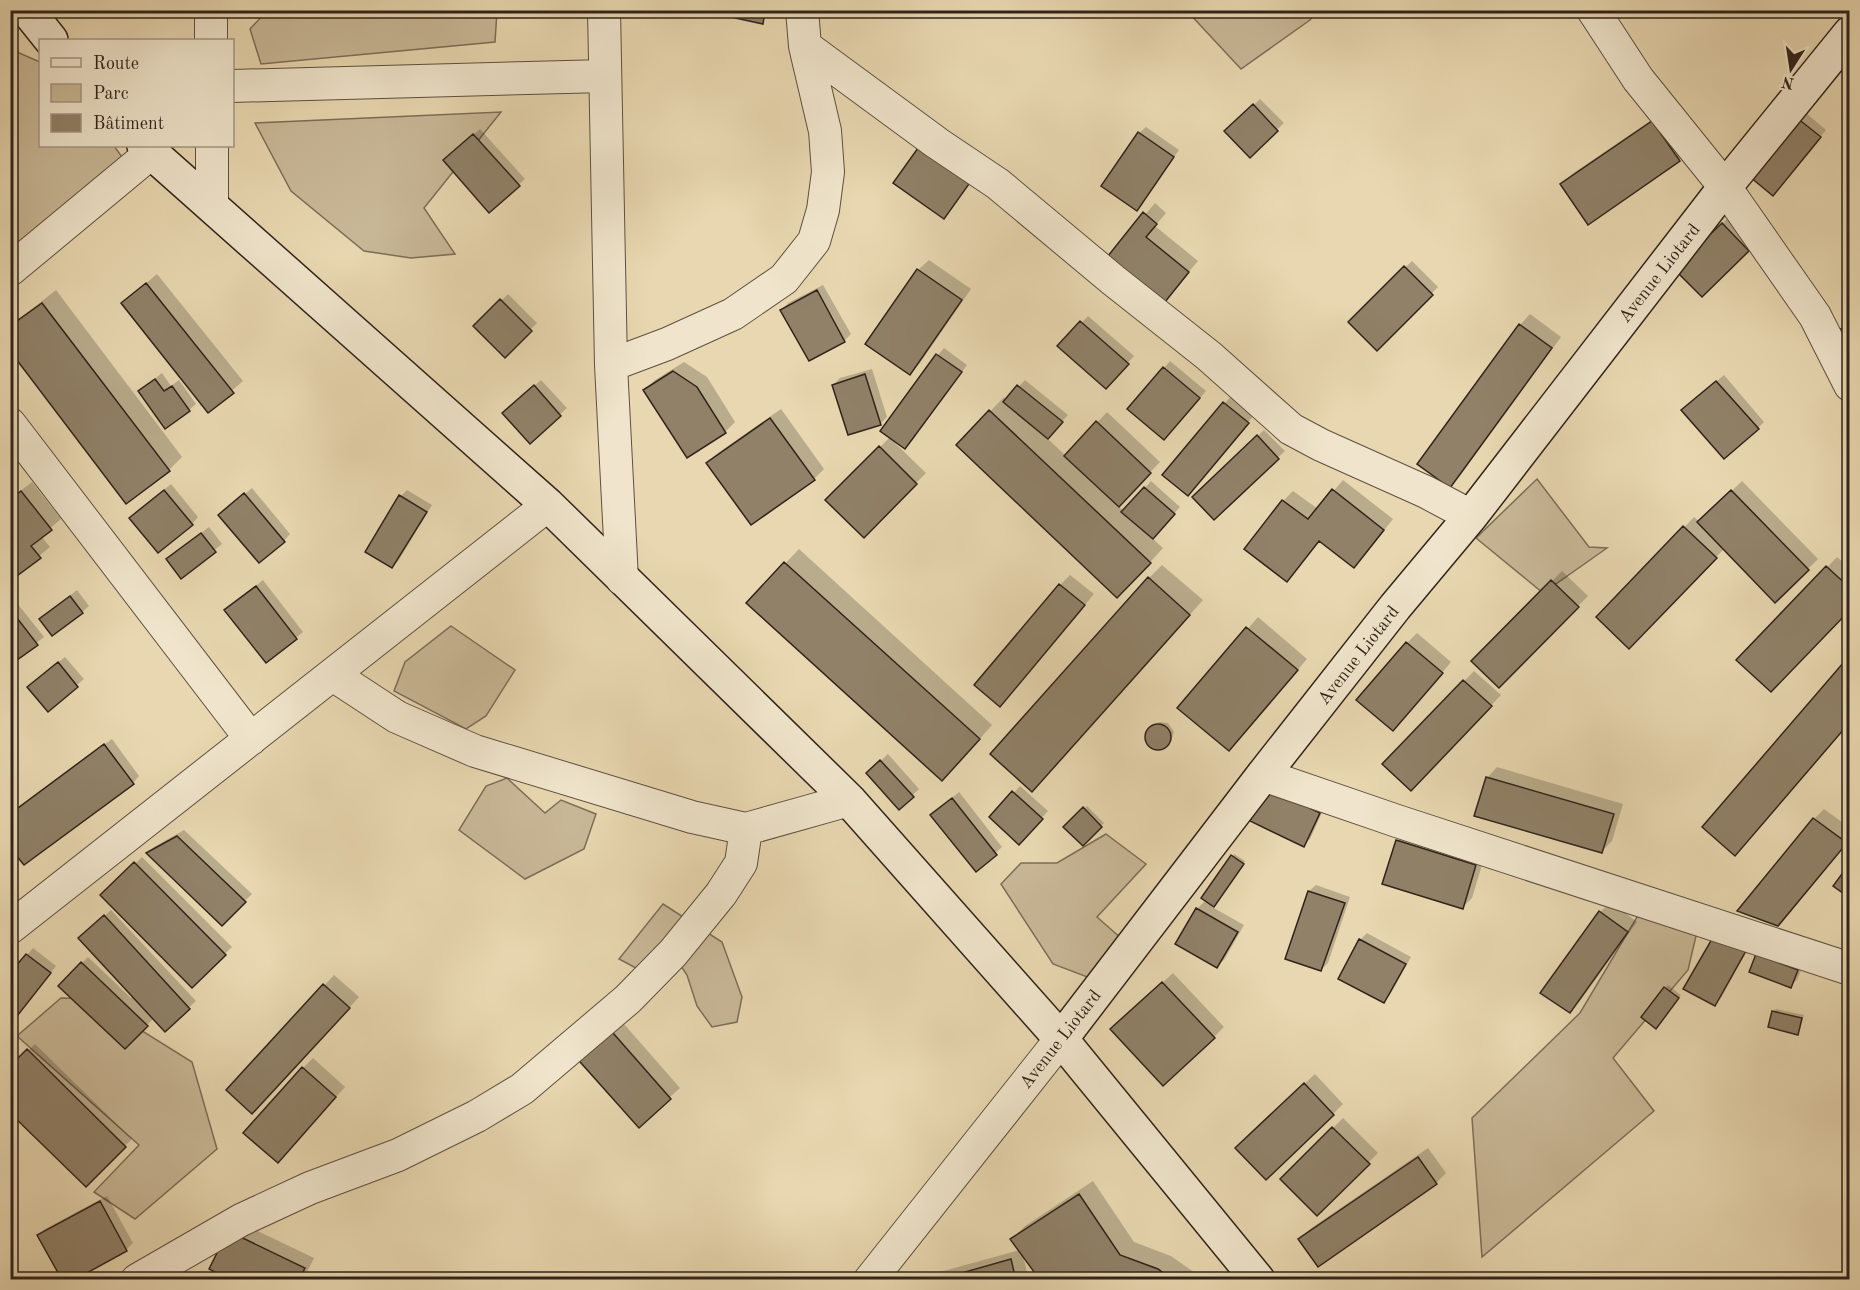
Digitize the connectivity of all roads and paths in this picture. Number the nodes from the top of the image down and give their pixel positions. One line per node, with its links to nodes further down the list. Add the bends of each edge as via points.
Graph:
1 (27, 10): 6 (street)
2 (211, 10): 7 (street)
3 (604, 10): 10 (street)
4 (802, 10): 9 (street)
5 (1593, 10): 14 (street, via 1638,79)
6 (50, 39)
7 (211, 39)
8 (1847, 41): 14 (street, Avenue Liotard)
9 (805, 46): 17 (street, via 825,131 828,172 814,242 784,279 733,314); 21 (street, via 998,184 1209,356 1291,429)
10 (605, 76): 11 (street); 17 (street)
11 (234, 86)
12 (212, 147): 15 (street)
13 (148, 149): 15 (street); 16 (street)
14 (1725, 187): 18 (street, via 1815,316); 21 (street, Avenue Liotard)
15 (212, 204): 20 (street)
16 (10, 270)
17 (611, 365): 22 (street)
18 (1850, 385)
19 (10, 424): 24 (street)
20 (548, 505): 22 (street); 23 (street)
21 (1471, 516): 25 (street, Avenue Liotard)
22 (622, 579): 26 (street)
23 (333, 675): 24 (street); 27 (street, via 397,717 475,751 692,818)
24 (251, 739): 28 (street)
25 (1263, 775): 29 (street); 30 (street, Avenue Liotard)
26 (849, 800): 27 (street); 30 (street)
27 (746, 829): 31 (street, via 741,864 673,953 628,999 522,1089 399,1155 310,1188 241,1220)
28 (10, 928)
29 (1850, 969)
30 (1061, 1039): 32 (street, Avenue Liotard); 33 (street)
31 (137, 1280)
32 (870, 1280)
33 (1258, 1280)

